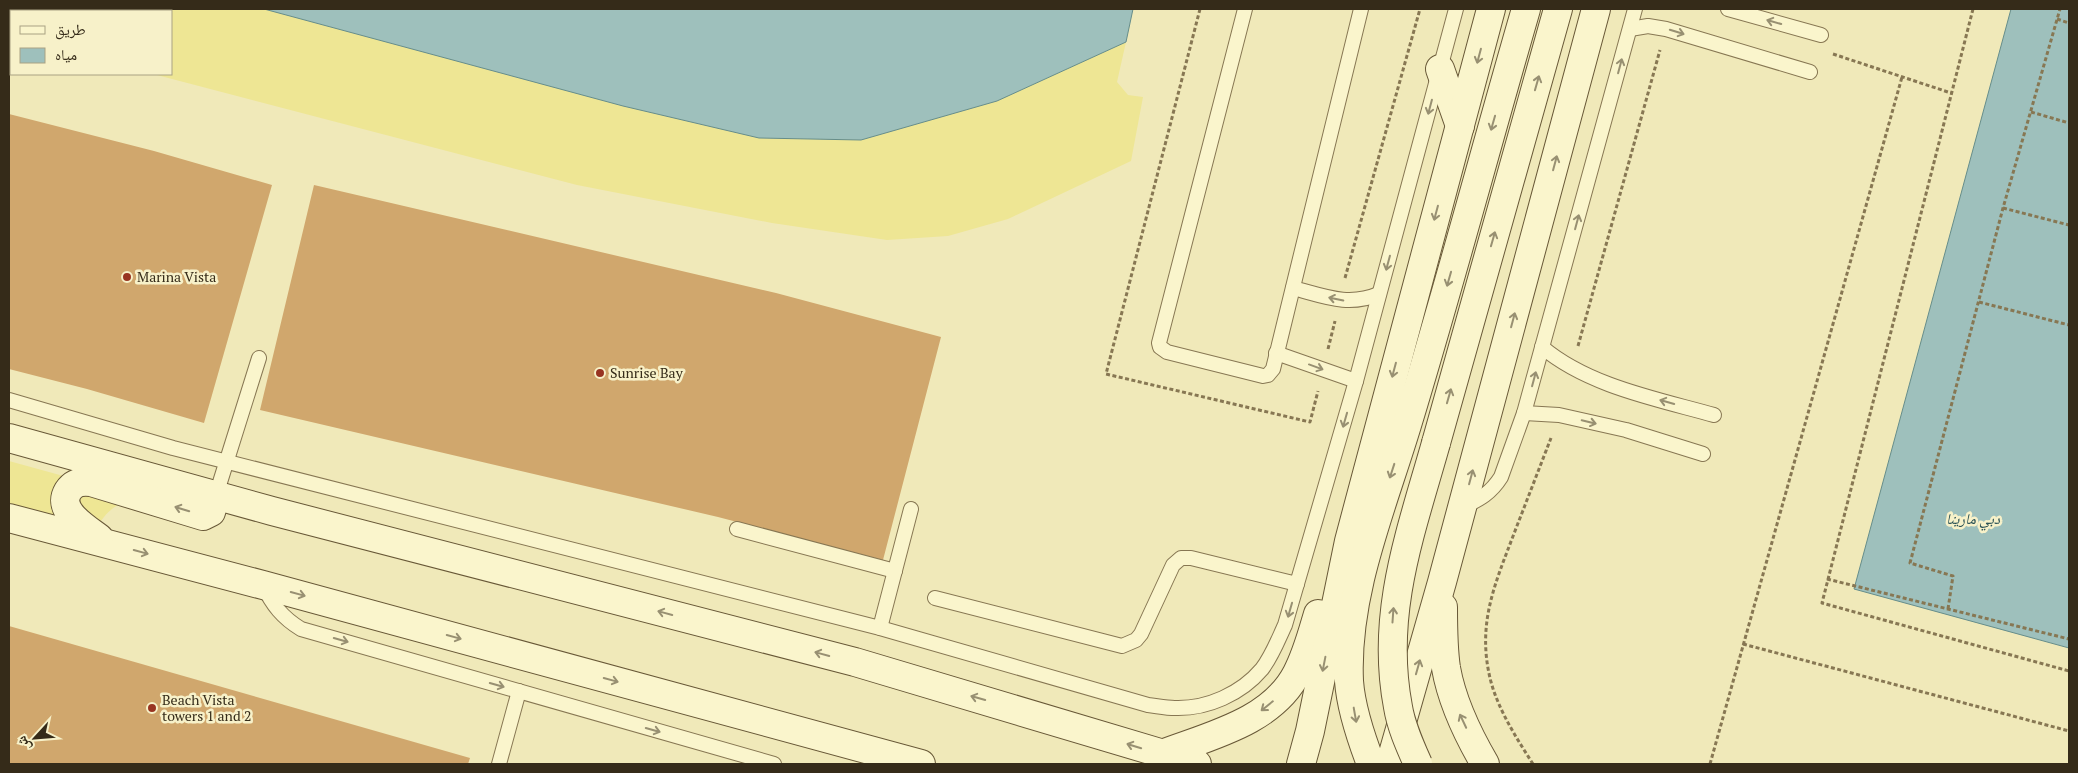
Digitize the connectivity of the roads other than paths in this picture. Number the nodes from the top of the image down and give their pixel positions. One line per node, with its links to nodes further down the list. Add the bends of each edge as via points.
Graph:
1 (1245, 9): 18 (lane, via 1159,343 1167,352 1264,376 1271,373)
2 (1362, 9): 15 (lane)
3 (1456, 9): 12 (lane)
4 (1492, 9): 14 (street, one-way to 14)
5 (1526, 9): 47 (street, one-way to 47, via 1356,597 1349,682 1358,731)
6 (1558, 9): 49 (street, one-way to 6, bridge, via 1398,709 1393,674 1394,604)
7 (1596, 9): 28 (street, one-way to 7)
8 (1635, 9): 10 (lane)
9 (1728, 9): 11 (lane, one-way to 9)
10 (1630, 30): 13 (lane, one-way to 13, via 1648,26 1666,28); 17 (lane, one-way to 10)
11 (1821, 35)
12 (1440, 69): 14 (street); 16 (lane, one-way to 16)
13 (1810, 72)
14 (1460, 126): 32 (street, one-way to 32)
15 (1293, 288): 16 (lane, one-way to 15, via 1353,301); 18 (lane)
16 (1379, 294): 20 (lane)
17 (1542, 347): 22 (lane, one-way to 17); 23 (lane, one-way to 17, via 1636,393 1572,368)
18 (1276, 353): 20 (lane, one-way to 20)
19 (259, 358): 26 (lane)
20 (1356, 381): 36 (lane, one-way to 36)
21 (9, 400): 26 (lane)
22 (1524, 414): 25 (lane, one-way to 25, via 1559,415 1626,430); 28 (lane, via 1496,486 1481,499)
23 (1714, 415)
24 (9, 438): 27 (street)
25 (1703, 454)
26 (227, 461): 27 (lane); 39 (lane)
27 (216, 495): 33 (street, one-way to 33, via 211,512 203,516 81,481 71,486 66,495 66,506 72,516); 41 (street, one-way to 27, via 855,662)
28 (1462, 507): 35 (street)
29 (911, 509): 34 (lane)
30 (9, 518): 33 (street)
31 (737, 529): 34 (lane)
32 (1349, 540): 41 (street, one-way to 41, via 1329,570 1308,647 1297,674 1285,690 1251,719); 46 (street, one-way to 46)
33 (104, 542): 37 (street, one-way to 37)
34 (894, 571): 39 (lane)
35 (1442, 582): 48 (street, one-way to 35); 50 (street, one-way to 35, via 1457,708 1446,668)
36 (1297, 584): 38 (lane, via 1181,558 1173,565 1141,634 1122,646); 39 (lane, one-way to 39, via 1285,625 1262,669 1226,697 1201,706 1148,705)
37 (263, 585): 40 (lane, one-way to 40, via 278,610 301,629); 44 (street, one-way to 44)
38 (935, 598)
39 (880, 628)
40 (520, 692): 42 (lane); 43 (lane, one-way to 43)
41 (1162, 754): 45 (street)
42 (499, 764)
43 (774, 764)
44 (921, 764)
45 (1197, 764)
46 (1301, 764)
47 (1371, 764)
48 (1390, 764)
49 (1418, 764)
50 (1485, 764)

